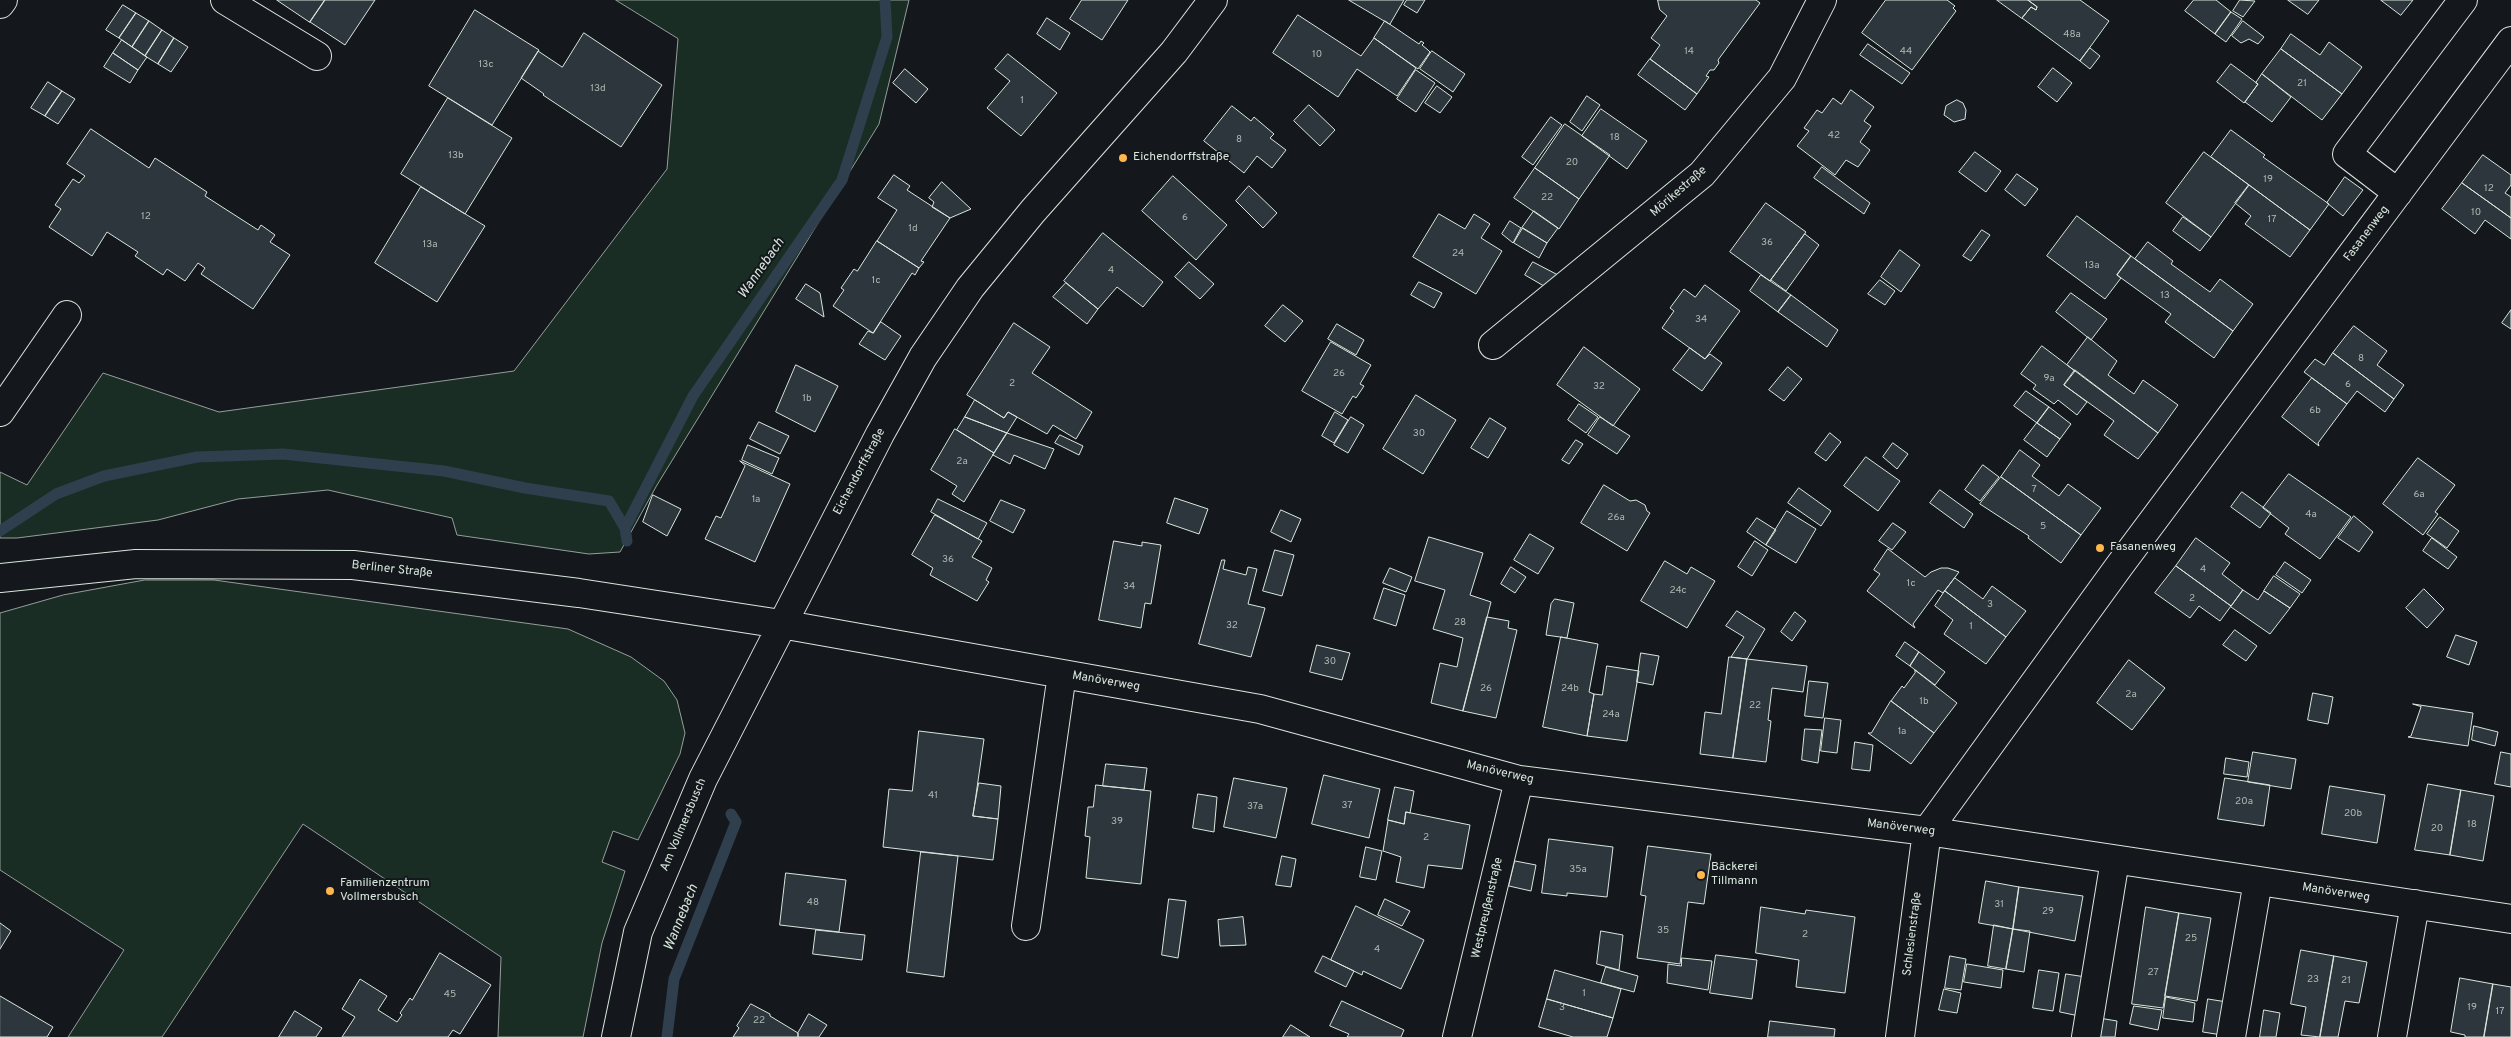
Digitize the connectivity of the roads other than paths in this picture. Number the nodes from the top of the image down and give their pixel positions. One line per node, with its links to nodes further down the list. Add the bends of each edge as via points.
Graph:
1 (3, 0): 6 (street)
2 (225, 0): 8 (street)
3 (1212, 0): 14 (street, Eichendorffstraße, via 1174,52 1033,211 970,288 923,357)
4 (1822, 0): 11 (street, Mörikestraße, via 1782,78 1702,174)
5 (2463, 0): 9 (street, Fasanenweg, via 2347,154)
6 (0, 4)
7 (2509, 47): 9 (street, Fasanenweg)
8 (317, 56)
9 (2398, 193): 17 (street, Fasanenweg, via 2126,557)
10 (67, 315): 12 (street)
11 (1493, 345)
12 (0, 412)
13 (0, 578): 14 (street, Berliner Straße, via 136,564 353,565 578,593)
14 (781, 624): 15 (street, Manöverweg); 23 (street, Am Vollmersbusch, via 703,778 638,932)
15 (1062, 674): 16 (street, Manöverweg, via 1260,710); 22 (street)
16 (1519, 780): 17 (street, Manöverweg); 24 (street, Westpreußenstraße)
17 (1927, 832): 18 (street, Manöverweg); 25 (street, Schlesienstraße)
18 (2115, 860): 19 (street, Manöverweg); 26 (street)
19 (2258, 881): 20 (street, Manöverweg); 27 (street)
20 (2415, 904): 21 (street, Manöverweg); 28 (street)
21 (2511, 919)
22 (1026, 926)
23 (616, 1037)
24 (1457, 1037)
25 (1900, 1037)
26 (2086, 1037)
27 (2231, 1037)
28 (2392, 1037)

